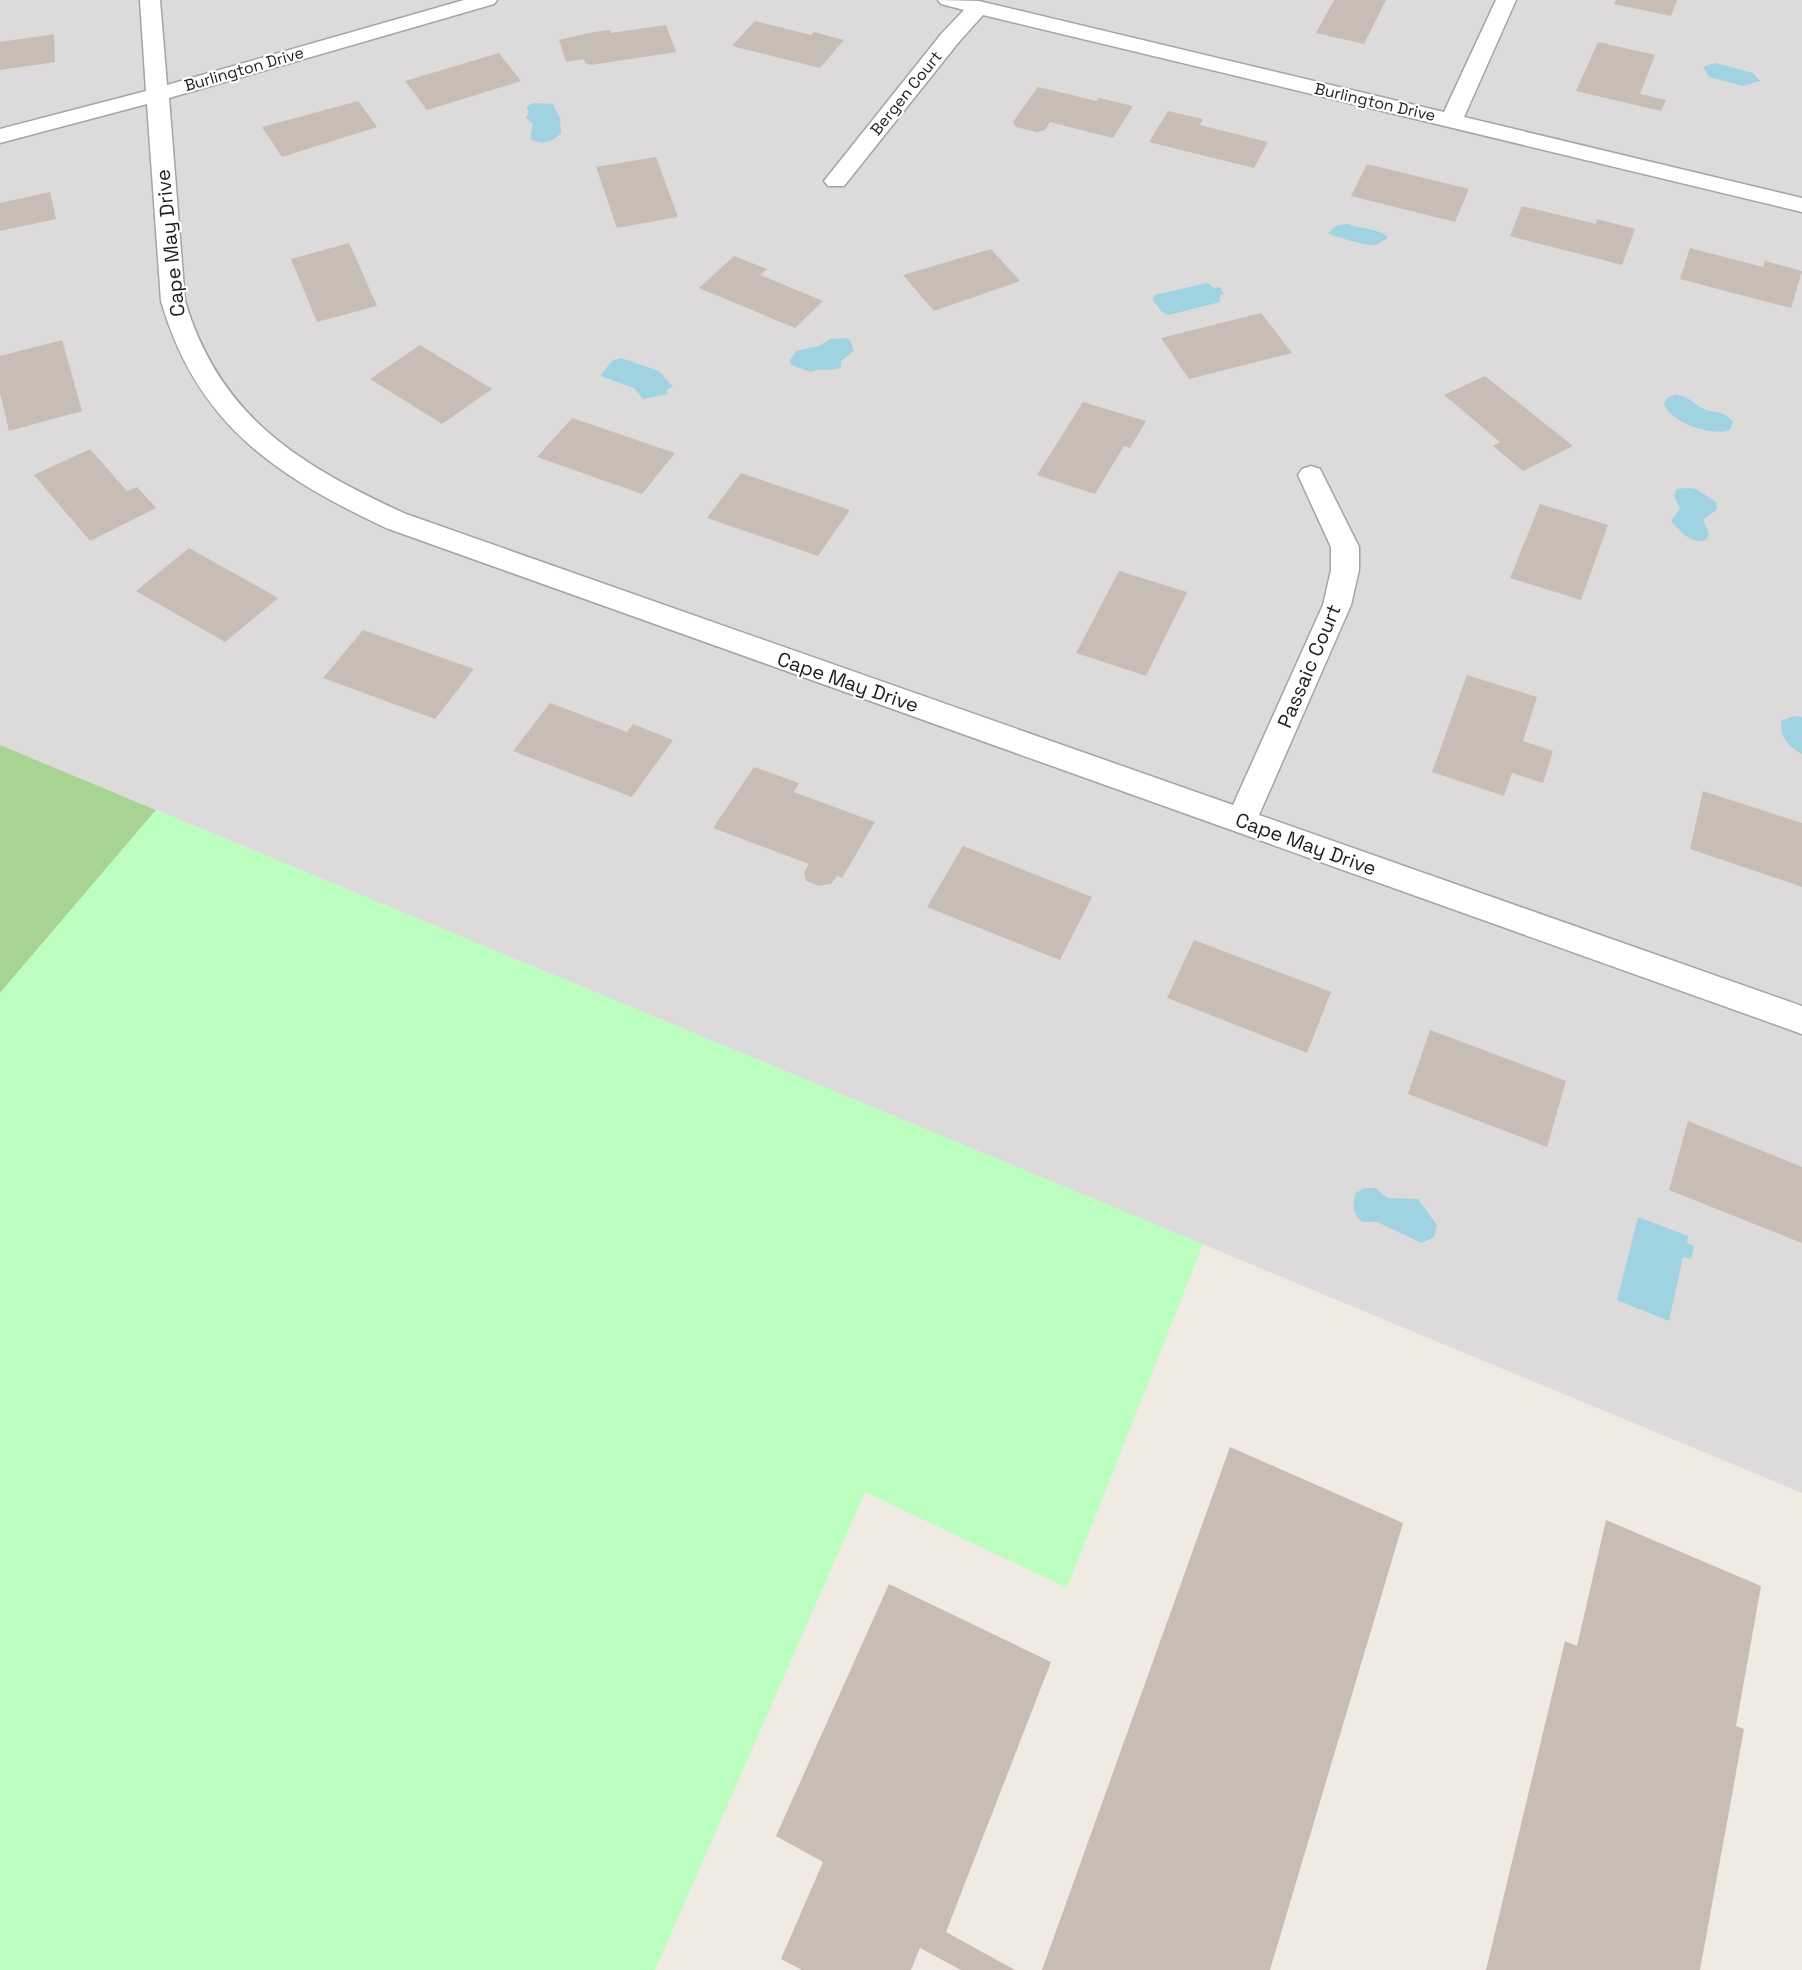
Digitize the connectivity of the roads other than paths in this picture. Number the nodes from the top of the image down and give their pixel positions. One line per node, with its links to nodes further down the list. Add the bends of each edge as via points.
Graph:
1 (150, 0): 6 (street, Cape May Drive)
2 (487, 0): 6 (street, Burlington Drive)
3 (948, 0): 5 (street, Burlington Drive)
4 (1506, 0): 7 (street)
5 (979, 7): 7 (street, Burlington Drive); 9 (street, Bergen Court)
6 (155, 95): 8 (street, Burlington Drive); 12 (street, Cape May Drive, via 173,301 179,328 217,395 266,446 300,472 396,521)
7 (1452, 120): 10 (street, Burlington Drive)
8 (0, 136)
9 (836, 181)
10 (1802, 205)
11 (1311, 475): 12 (street, Passaic Court, via 1345,547 1345,570 1337,605)
12 (1241, 821): 13 (street, Cape May Drive)
13 (1802, 1020)

